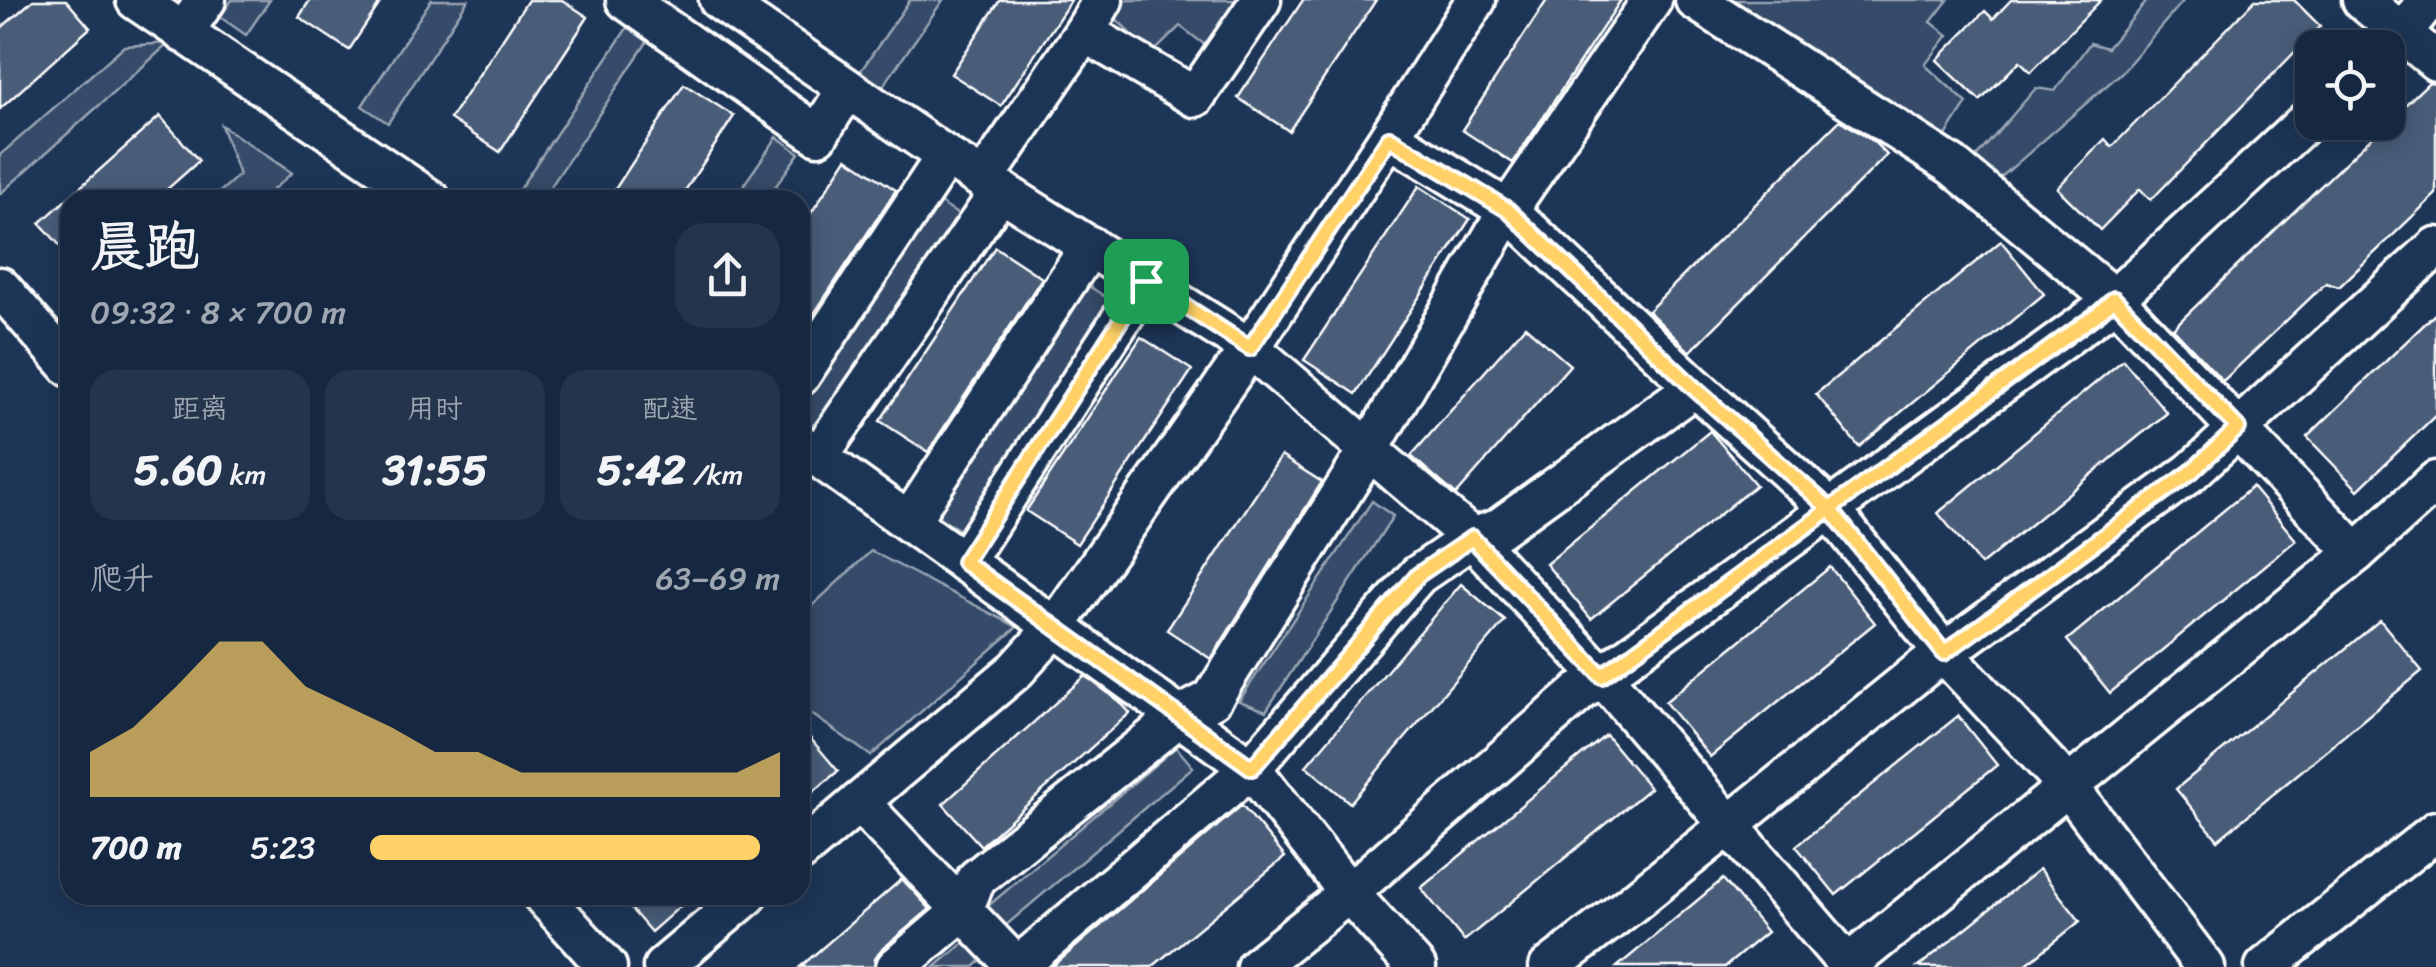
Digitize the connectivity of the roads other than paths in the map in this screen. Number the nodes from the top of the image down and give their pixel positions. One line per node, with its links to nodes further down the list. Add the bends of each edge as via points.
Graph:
1 (136, 0): 14 (street)
2 (206, 0): 14 (street)
3 (626, 0): 17 (street, via 818,135)
4 (719, 0): 17 (street)
5 (1261, 0): 11 (street, via 1195,98)
6 (1476, 0): 19 (street)
7 (1652, 0): 23 (street)
8 (1695, 0): 28 (street, via 1953,166)
9 (2362, 0): 12 (street)
10 (2428, 0): 13 (street)
11 (1093, 16): 21 (street)
12 (2386, 30)
13 (2402, 30)
14 (184, 32): 22 (street)
15 (2405, 46): 16 (street)
16 (2436, 61)
17 (847, 89): 20 (street)
18 (2295, 132): 28 (street)
19 (1389, 138): 23 (street); 29 (street)
20 (946, 156): 21 (street); 31 (street)
21 (992, 184): 24 (street); 34 (street)
22 (416, 190)
23 (1508, 210): 32 (street); 35 (street)
24 (1090, 246): 26 (street); 39 (street)
25 (2436, 247): 33 (street)
26 (1146, 281): 29 (street); 42 (street)
27 (0, 288): 30 (street)
28 (2114, 299): 33 (street); 38 (street)
29 (1250, 348): 35 (street); 43 (street)
30 (60, 356)
31 (810, 361)
32 (1694, 388): 38 (street); 40 (street, via 1498,528)
33 (2238, 428): 41 (street); 44 (street, via 2191,472)
34 (810, 450)
35 (1369, 450): 40 (street); 46 (street, via 1212,699)
36 (810, 452): 39 (street)
37 (2436, 481): 41 (street)
38 (1830, 509): 44 (street); 45 (street)
39 (909, 522): 42 (street)
40 (1472, 538): 45 (street); 47 (street, via 1418,575)
41 (2356, 553): 48 (street)
42 (964, 562): 43 (street)
43 (1055, 627): 46 (street); 49 (street, via 1016,670)
44 (1944, 653): 48 (street); 50 (street)
45 (1602, 676): 50 (street); 53 (street)
46 (1180, 716): 47 (street); 56 (street, via 976,880)
47 (1252, 768): 53 (street); 56 (street, via 1017,967)
48 (2068, 786): 57 (street); 64 (street)
49 (860, 802): 52 (street); 56 (street)
50 (1728, 826): 57 (street); 63 (street)
51 (2436, 831): 65 (street)
52 (810, 844)
53 (1349, 893): 61 (street); 62 (street)
54 (551, 905): 58 (street)
55 (736, 905): 59 (street)
56 (962, 910): 60 (street)
57 (1846, 966)
58 (606, 967)
59 (663, 967)
60 (896, 967)
61 (1256, 967)
62 (1416, 967)
63 (1549, 967)
64 (2206, 967)
65 (2265, 967)

